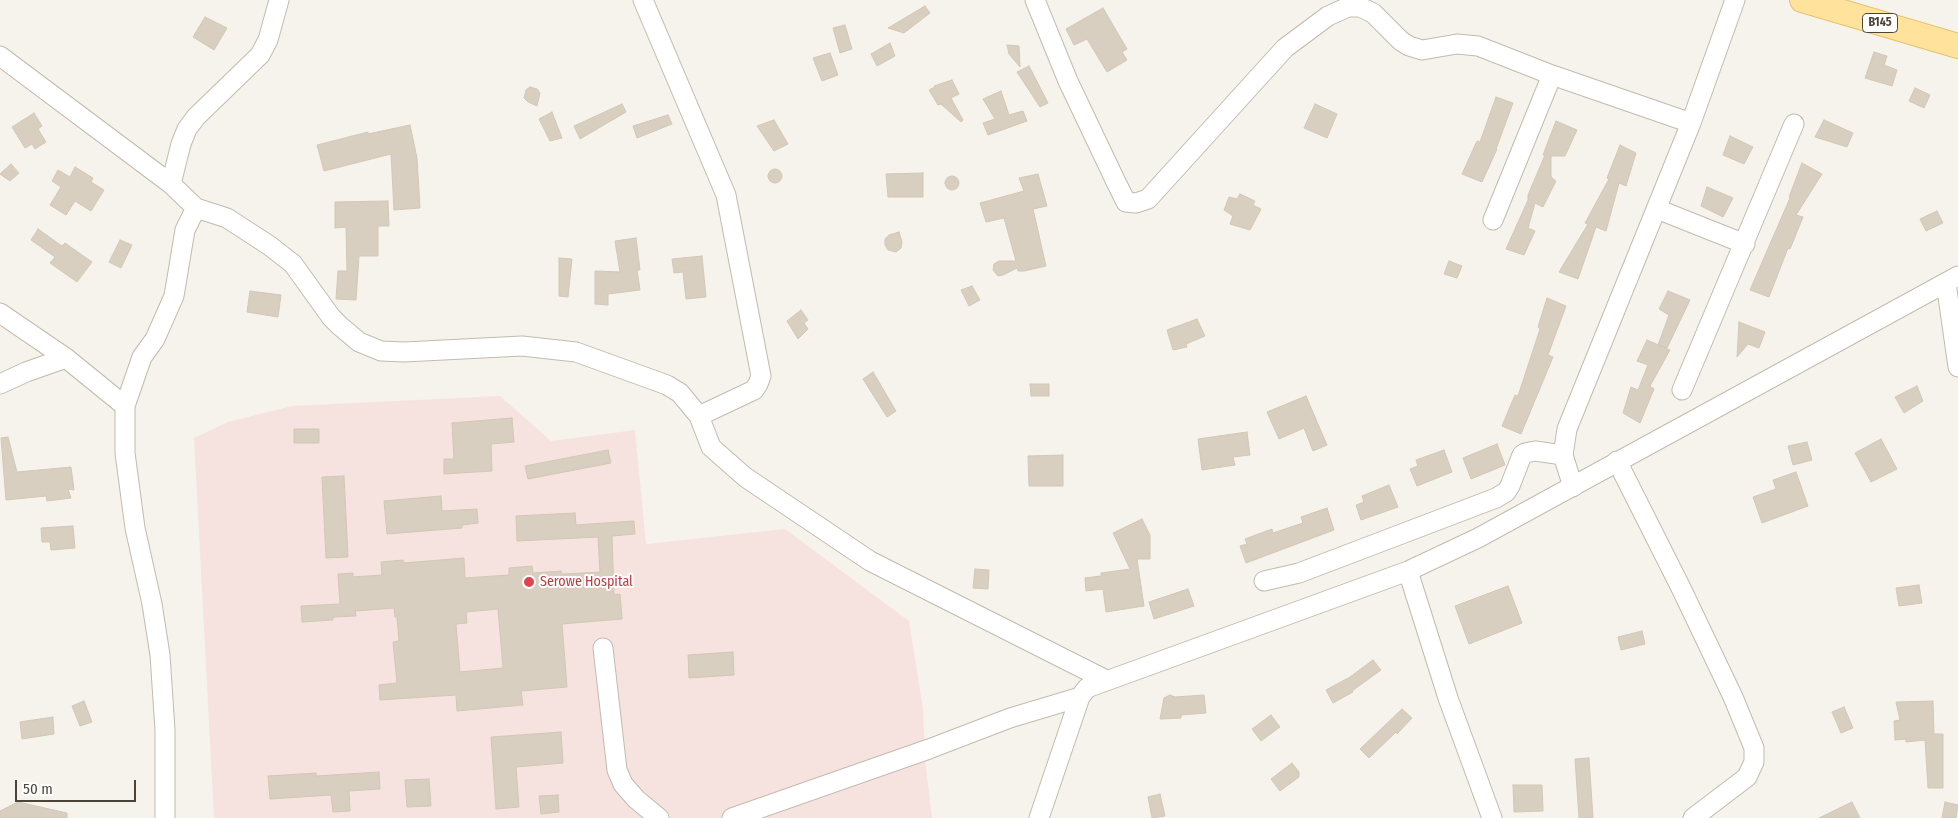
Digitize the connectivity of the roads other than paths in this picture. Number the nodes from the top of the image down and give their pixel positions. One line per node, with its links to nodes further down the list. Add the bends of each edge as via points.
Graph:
1 (279, 0): 11 (street, via 268,40 260,55 187,129)
2 (643, 0): 23 (street, via 726,195 761,376 754,390)
3 (1035, 0): 8 (street, via 1068,81 1116,182 1126,202 1136,204 1148,199 1285,48 1328,16 1348,7 1360,7 1373,13 1409,46 1422,50 1457,44 1478,46)
4 (1735, 0): 9 (street)
5 (1802, 0): 6 (main road, B145)
6 (1958, 46)
7 (0, 56): 11 (street)
8 (1552, 75): 9 (street); 14 (street)
9 (1692, 123): 13 (street)
10 (1794, 124): 15 (street)
11 (171, 184): 12 (street)
12 (196, 208): 22 (street, via 185,230 174,296 155,339 142,357); 23 (street, via 227,218 293,264 340,326 359,342 381,351 522,346 576,352 667,385 680,393)
13 (1657, 209): 15 (street); 24 (street, via 1568,429)
14 (1493, 220)
15 (1745, 244): 21 (street)
16 (1952, 279): 19 (street); 25 (street)
17 (0, 313): 18 (street)
18 (66, 358): 20 (street); 22 (street)
19 (1958, 368)
20 (0, 384)
21 (1682, 390)
22 (124, 406): 32 (street, via 124,453 160,655 165,730)
23 (699, 416): 30 (street, via 711,448 721,457 745,477 870,561)
24 (1563, 456): 26 (street); 28 (street, via 1535,451 1525,453 1510,486 1496,498 1299,572)
25 (1617, 461): 26 (street); 37 (street, via 1689,604 1754,748 1754,762 1747,777)
26 (1573, 487): 27 (street)
27 (1408, 571): 30 (street); 36 (street, via 1448,698)
28 (1264, 581)
29 (603, 648): 33 (street, via 616,770 636,799)
30 (1106, 680): 31 (street, via 1087,688)
31 (1080, 697): 34 (street, via 1010,718); 35 (street)
32 (165, 818)
33 (659, 818)
34 (732, 818)
35 (1039, 818)
36 (1492, 818)
37 (1694, 818)

